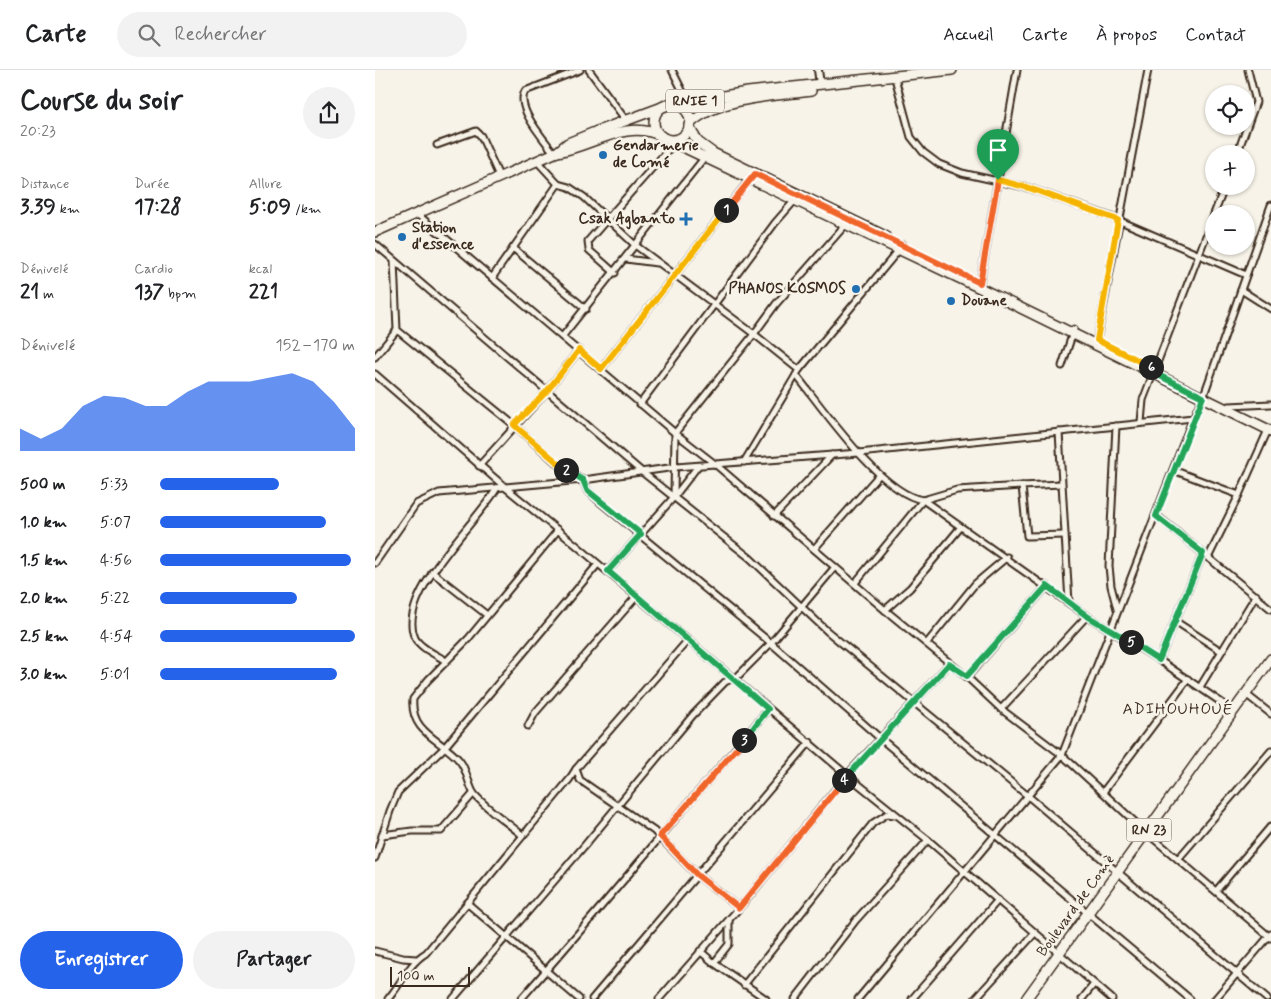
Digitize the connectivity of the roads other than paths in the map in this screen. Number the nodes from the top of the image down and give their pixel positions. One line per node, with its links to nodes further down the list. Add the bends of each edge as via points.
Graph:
1 (580, 70): 21 (street, via 525,91 522,96 522,106)
2 (589, 70): 15 (street)
3 (672, 70): 13 (street)
4 (818, 70): 12 (street)
5 (953, 70): 9 (main road, RNIE 1)
6 (1017, 70): 26 (street)
7 (1148, 70): 33 (street)
8 (1248, 70): 20 (street, via 1255,102)
9 (921, 72): 10 (main road, RNIE 1)
10 (895, 78): 11 (main road, RNIE 1); 26 (street, via 908,132 923,152 948,168)
11 (841, 83): 12 (main road, RNIE 1); 16 (main road, RNIE 1, via 717,106 701,114)
12 (820, 84): 13 (main road, RNIE 1)
13 (688, 102): 14 (main road, RNIE 1)
14 (668, 105): 15 (main road, RNIE 1); 16 (main road, via 682,108 688,116); 17 (main road, via 659,110 654,119 655,129)
15 (625, 119): 21 (main road, RNIE 1, via 568,143)
16 (689, 126): 17 (main road, via 679,138); 25 (main road, via 701,146)
17 (662, 137): 18 (main road); 21 (main road, RNIE 1, via 652,132 623,131)
18 (675, 142): 22 (main road); 32 (street)
19 (437, 145): 24 (street, via 476,131)
20 (1240, 145)
21 (555, 152): 23 (main road, RNIE 1)
22 (704, 158): 25 (main road); 38 (street)
23 (535, 160): 24 (main road, RNIE 1); 27 (street)
24 (499, 176): 31 (main road, RNIE 1)
25 (753, 176): 28 (main road); 46 (street)
26 (998, 180): 33 (street); 49 (street)
27 (558, 184): 32 (street, via 577,191); 39 (street)
28 (798, 197): 34 (main road); 51 (street)
29 (1271, 205): 30 (street)
30 (1270, 213): 47 (street)
31 (417, 214): 35 (main road, RNIE 1); 48 (street)
32 (606, 218): 38 (street); 45 (street, via 587,245)
33 (1118, 220): 41 (street); 58 (street)
34 (848, 222): 40 (main road); 56 (street)
35 (375, 232)
36 (1205, 240): 41 (street)
37 (375, 244): 43 (street)
38 (635, 245): 42 (street); 44 (street)
39 (513, 248): 48 (street); 52 (street)
40 (902, 248): 49 (main road); 55 (main road); 64 (street)
41 (1199, 256): 47 (street); 63 (street)
42 (626, 258): 44 (street); 45 (street)
43 (394, 261): 54 (street); 66 (street)
44 (659, 264): 46 (street)
45 (615, 272): 52 (street)
46 (675, 275): 51 (street); 62 (street)
47 (1246, 276): 50 (street)
48 (492, 278): 57 (street)
49 (980, 283): 55 (main road)
50 (1241, 290): 53 (street); 67 (street)
51 (715, 304): 56 (street); 68 (street)
52 (586, 309): 57 (street)
53 (1271, 309)
54 (397, 330): 60 (street); 73 (street)
55 (1073, 332): 58 (main road); 61 (street); 63 (main road)
56 (754, 334): 64 (street); 77 (street)
57 (563, 337): 59 (street)
58 (1097, 340): 63 (main road)
59 (579, 350): 62 (street); 66 (street)
60 (375, 357)
61 (1063, 366)
62 (601, 369): 68 (street)
63 (1155, 371): 67 (main road); 72 (street, via 1143,400)
64 (797, 372): 78 (street); 80 (street)
65 (375, 374): 82 (street)
66 (547, 391): 73 (street); 86 (street)
67 (1204, 394): 70 (main road); 71 (street); 75 (main road)
68 (640, 404): 77 (street)
69 (1271, 404): 70 (street)
70 (1229, 406): 75 (main road)
71 (1193, 418): 72 (street); 85 (street)
72 (1141, 422): 74 (street)
73 (514, 425): 82 (street); 88 (street, via 560,466)
74 (1116, 426): 76 (street); 117 (street, via 1109,566)
75 (1270, 429): 93 (street)
76 (1059, 432): 78 (street); 89 (street)
77 (675, 433): 81 (street); 84 (street)
78 (859, 453): 79 (street); 87 (street)
79 (832, 455): 80 (street); 96 (street)
80 (744, 462): 81 (street)
81 (715, 464): 83 (street); 96 (street)
82 (479, 466): 92 (street)
83 (698, 466): 84 (street); 94 (street)
84 (676, 467): 86 (street); 94 (street)
85 (1173, 470): 93 (street); 97 (street)
86 (642, 472): 88 (street); 94 (street)
87 (879, 475): 95 (street); 102 (street)
88 (583, 480): 92 (street); 100 (street, via 587,490)
89 (1061, 484): 90 (street); 101 (street)
90 (1022, 486): 95 (street, via 957,490); 101 (street, via 1027,536)
91 (497, 488): 92 (street); 106 (street, via 426,497 416,504); 110 (street)
92 (506, 488): 99 (street)
93 (1239, 496): 105 (street)
94 (674, 497): 100 (street); 116 (street, via 750,558)
95 (923, 500): 98 (street); 111 (street)
96 (774, 516): 102 (street)
97 (1156, 516): 103 (street); 117 (street)
98 (960, 528): 104 (street); 119 (street, via 910,588)
99 (558, 530): 107 (street); 120 (street)
100 (641, 534): 109 (street); 125 (street)
101 (1065, 534): 115 (street)
102 (814, 549): 108 (street)
103 (1203, 553): 105 (street); 122 (street)
104 (1007, 558): 112 (street); 126 (street, via 975,584)
105 (1208, 558): 113 (street)
106 (375, 563)
107 (599, 564): 109 (street); 145 (street)
108 (835, 566): 111 (street); 116 (street)
109 (608, 571): 114 (street)
110 (433, 572): 120 (street); 130 (street, via 417,599 413,630 419,643)
111 (855, 583): 119 (street)
112 (1047, 586): 115 (street); 132 (street)
113 (1256, 595): 118 (street); 127 (street)
114 (636, 597): 124 (street); 142 (street, via 535,713)
115 (1069, 602): 121 (street)
116 (803, 607): 125 (street); 137 (street)
117 (1118, 609): 123 (street)
118 (1271, 609)
119 (885, 610): 126 (street)
120 (487, 615): 130 (street)
121 (1087, 616): 123 (street); 139 (street)
122 (1175, 621): 127 (street); 129 (street)
123 (1110, 629): 129 (street); 147 (street)
124 (688, 640): 133 (street); 148 (street)
125 (771, 643): 133 (street); 143 (street)
126 (927, 643): 131 (street)
127 (1221, 651): 135 (street)
128 (1271, 659): 136 (main road, Boulevard de Comè / RN 23)
129 (1159, 660): 134 (street)
130 (446, 661): 145 (street, via 417,692 413,704 420,728)
131 (949, 664): 132 (street); 137 (street)
132 (967, 676): 139 (street)
133 (733, 679): 138 (street); 155 (street, via 725,682 693,715)
134 (1188, 679): 135 (street); 152 (street)
135 (1200, 686): 140 (street)
136 (1247, 695): 140 (main road, Boulevard de Comè / RN 23); 141 (street)
137 (914, 703): 143 (street); 154 (street)
138 (768, 709): 144 (street); 161 (street)
139 (1001, 709): 147 (street)
140 (1235, 711): 158 (main road, Boulevard de Comè / RN 23)
141 (1271, 714)
142 (528, 726)
143 (881, 739): 149 (street); 162 (street)
144 (810, 742): 149 (street); 168 (street)
145 (444, 748): 153 (street, via 463,765); 159 (street, via 399,792)
146 (1271, 751): 165 (street)
147 (1062, 755): 152 (street); 154 (street)
148 (577, 769): 150 (street); 151 (street)
149 (847, 775): 156 (street); 172 (street)
150 (569, 780): 151 (street); 160 (street)
151 (580, 780): 155 (street)
152 (1103, 792): 158 (street)
153 (473, 794): 159 (street, via 441,831); 160 (street)
154 (1028, 796): 162 (street); 167 (street)
155 (619, 806): 161 (street); 176 (street)
156 (895, 815): 163 (street); 186 (street, via 887,814 873,824)
157 (1271, 826): 169 (street)
158 (1147, 833): 165 (street); 167 (main road, Boulevard de Comè / RN 23)
159 (381, 835): 164 (street)
160 (522, 835): 171 (street)
161 (660, 836): 168 (street); 183 (street)
162 (997, 836): 166 (street); 173 (street)
163 (928, 840): 166 (street); 194 (street, via 856,920)
164 (375, 858)
165 (1179, 859): 169 (street)
166 (965, 872): 170 (street); 195 (street)
167 (1117, 872): 173 (main road, Boulevard de Comè / RN 23); 184 (street)
168 (697, 875): 172 (street); 191 (street)
169 (1215, 891): 177 (street)
170 (998, 900): 175 (street); 196 (street)
171 (467, 903): 176 (street); 181 (street, via 425,953)
172 (739, 908): 174 (street)
173 (1088, 913): 180 (main road, Boulevard de Comè / RN 23); 201 (street)
174 (729, 920): 179 (street); 182 (street, via 729,944)
175 (1035, 933): 180 (street); 197 (street)
176 (507, 936): 183 (street); 188 (street)
177 (1270, 936): 184 (street)
178 (375, 951): 181 (street)
179 (700, 951): 182 (street); 192 (street)
180 (1059, 954): 185 (street); 198 (main road, Boulevard de Comè / RN 23)
181 (416, 959): 187 (street)
182 (714, 964): 186 (street)
183 (547, 970): 189 (street); 190 (street)
184 (1237, 974): 202 (street); 203 (street)
185 (1094, 984): 199 (street); 200 (street)
186 (744, 985): 193 (street)
187 (388, 999)
188 (453, 999)
189 (521, 999)
190 (579, 999)
191 (592, 999)
192 (659, 999)
193 (766, 999)
194 (795, 999)
195 (858, 999)
196 (912, 999)
197 (975, 999)
198 (1026, 999)
199 (1082, 999)
200 (1112, 999)
201 (1190, 999)
202 (1215, 999)
203 (1267, 999)

